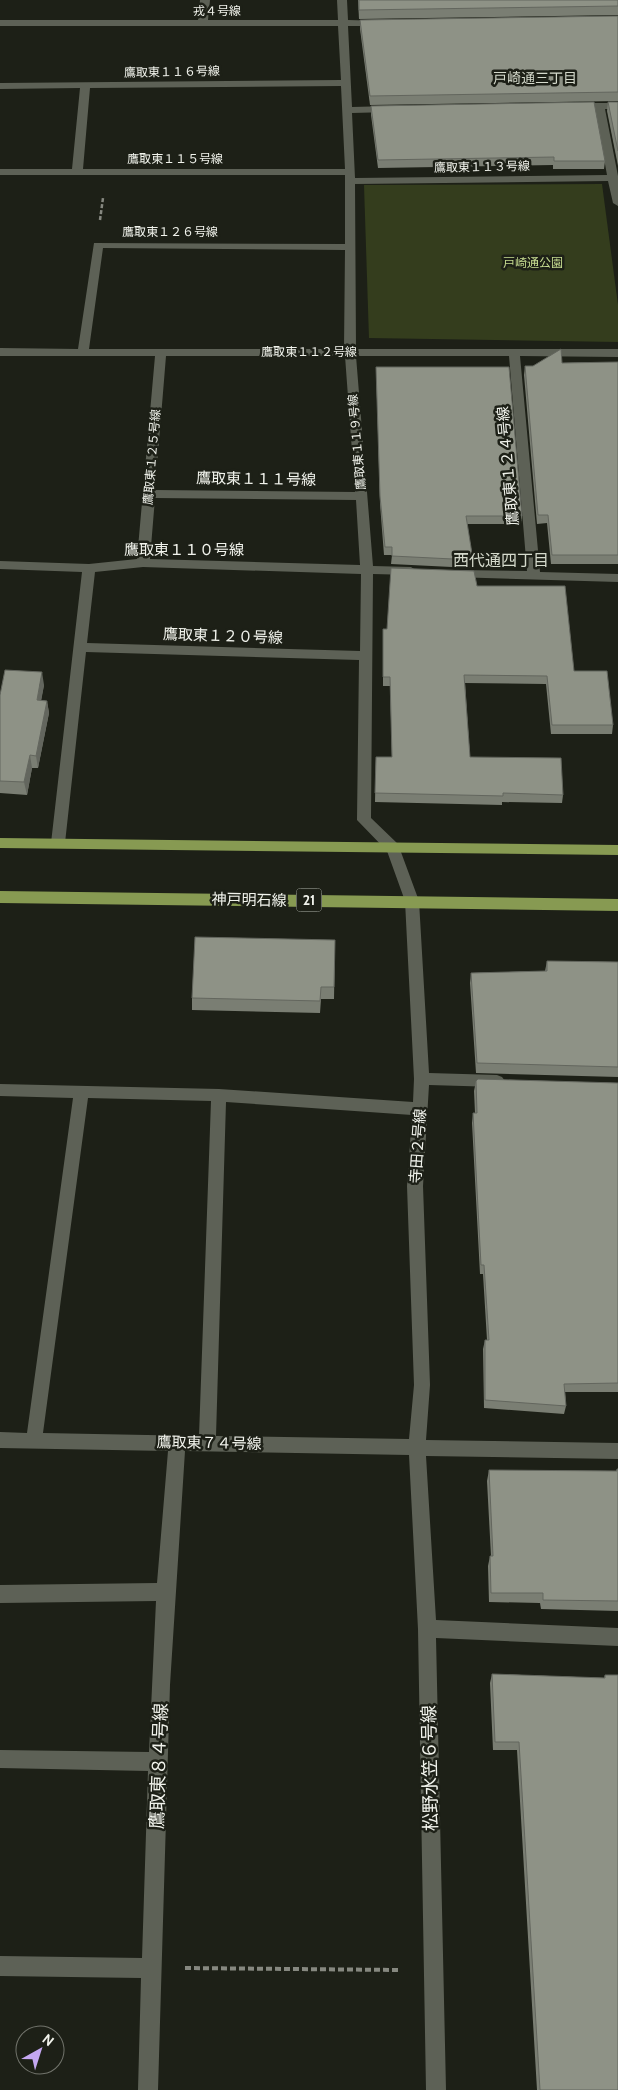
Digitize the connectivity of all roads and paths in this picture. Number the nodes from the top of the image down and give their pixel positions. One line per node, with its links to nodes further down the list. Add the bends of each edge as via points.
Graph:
1 (206, 0): 5 (street)
2 (342, 0): 6 (street, 鷹取東１１９号線)
3 (392, 23): 6 (street, 戎４号線)
4 (0, 24): 5 (street, 戎４号線)
5 (203, 24): 6 (street, 戎４号線)
6 (343, 24): 7 (street, 鷹取東１１９号線)
7 (345, 83): 9 (street, 鷹取東１１６号線); 14 (street, 鷹取東１１９号線)
8 (0, 86): 9 (street, 鷹取東１１６号線)
9 (85, 86): 16 (street)
10 (599, 106): 11 (street); 12 (street); 19 (street)
11 (618, 106)
12 (560, 107)
13 (405, 109): 14 (street)
14 (347, 110): 18 (street, 鷹取東１１９号線)
15 (0, 172): 16 (street, 鷹取東１１５号線)
16 (77, 172): 17 (street, 鷹取東１１５号線)
17 (105, 172): 18 (street, 鷹取東１１５号線); 21 (path)
18 (350, 177): 19 (street, 鷹取東１１３号線); 22 (street, 鷹取東１１９号線)
19 (613, 178): 20 (street)
20 (618, 203)
21 (98, 245): 22 (street, 鷹取東１２６号線); 24 (street)
22 (350, 247): 26 (street, 鷹取東１１９号線)
23 (0, 352): 24 (street, 鷹取東１１２号線)
24 (83, 352): 25 (street, 鷹取東１１２号線)
25 (161, 352): 26 (street, 鷹取東１１２号線); 29 (street, 鷹取東１２５号線)
26 (350, 352): 27 (street, 鷹取東１１２号線); 30 (street, 鷹取東１１９号線)
27 (514, 352): 28 (street, 鷹取東１１２号線); 37 (street, 鷹取東１２４号線)
28 (618, 353)
29 (149, 494): 30 (street, 鷹取東１１１号線); 31 (street, 鷹取東１２５号線)
30 (362, 496): 34 (street, 鷹取東１１９号線)
31 (143, 563): 33 (street, 鷹取東１１０号線); 34 (street, 鷹取東１１０号線)
32 (0, 565): 33 (street, 鷹取東１１０号線)
33 (89, 568): 39 (street)
34 (367, 569): 35 (street, 鷹取東１１０号線); 40 (street, 鷹取東１１９号線)
35 (426, 572)
36 (446, 573): 37 (street)
37 (534, 577): 38 (street)
38 (618, 578)
39 (80, 647): 40 (street, 鷹取東１２０号線); 42 (street)
40 (366, 656): 43 (street, 鷹取東１１９号線, via 364,820)
41 (0, 843): 42 (main road)
42 (58, 843): 43 (main road)
43 (393, 848): 44 (main road); 46 (street, 寺田２号線)
44 (618, 850)
45 (0, 897): 46 (main road, 神戸明石線 / 21)
46 (412, 901): 47 (main road, 神戸明石線 / 21); 48 (street, 寺田２号線)
47 (618, 905)
48 (422, 1078): 49 (street); 53 (street, 寺田２号線)
49 (512, 1082)
50 (0, 1090): 51 (street)
51 (81, 1092): 52 (street); 55 (street)
52 (220, 1095): 53 (street); 57 (street)
53 (421, 1109): 58 (street, 寺田２号線, via 415,1186 422,1384)
54 (0, 1440): 55 (street, 鷹取東７４号線)
55 (34, 1440): 56 (street, 鷹取東７４号線)
56 (177, 1442): 57 (street, 鷹取東７４号線); 60 (street, 鷹取東８４号線)
57 (207, 1442): 58 (street, 鷹取東７４号線)
58 (417, 1447): 59 (street, 鷹取東７４号線); 62 (street, 松野水笠６号線)
59 (618, 1451)
60 (166, 1592): 61 (street); 65 (street, 鷹取東８４号線)
61 (0, 1594)
62 (427, 1628): 63 (street); 68 (street, 松野水笠６号線)
63 (618, 1637)
64 (0, 1759): 65 (street)
65 (158, 1762): 67 (street, 鷹取東８４号線)
66 (0, 1966): 67 (street)
67 (152, 1968): 68 (path); 69 (street, 鷹取東８４号線)
68 (434, 1971): 70 (street, 松野水笠６号線)
69 (148, 2090)
70 (436, 2090)

